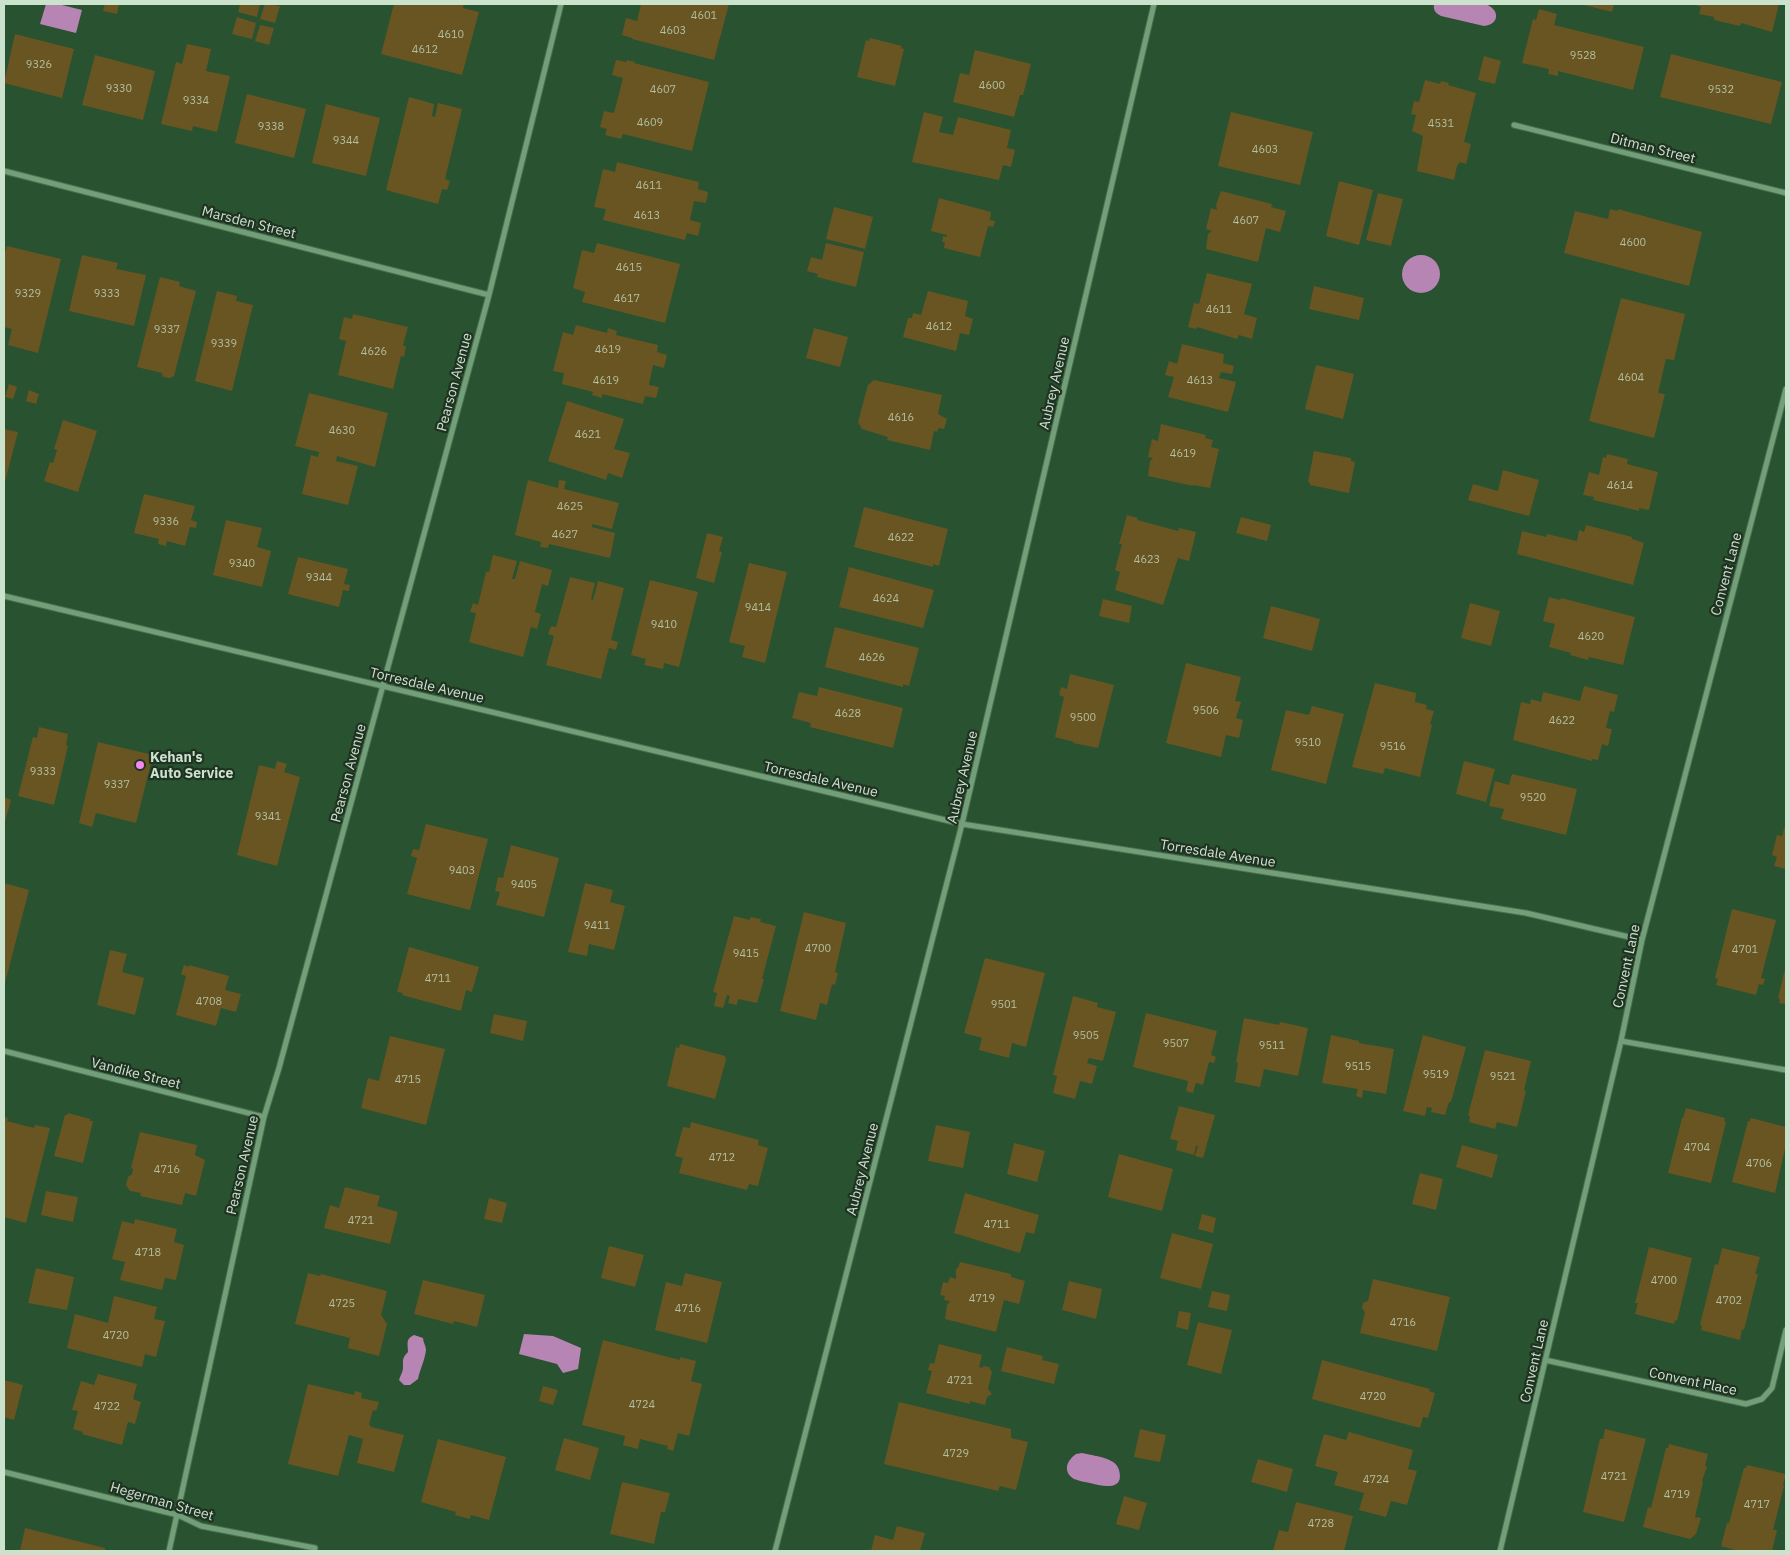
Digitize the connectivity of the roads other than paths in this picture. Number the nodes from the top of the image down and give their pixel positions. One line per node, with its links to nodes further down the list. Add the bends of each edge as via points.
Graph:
1 (561, 4): 6 (street, Pearson Avenue)
2 (1154, 4): 10 (street, Aubrey Avenue)
3 (1514, 125): 5 (street, Ditman Street)
4 (4, 171): 6 (street, Marsden Street)
5 (1786, 193)
6 (489, 295): 9 (street, Pearson Avenue)
7 (1786, 390): 11 (street, Convent Lane)
8 (4, 596): 9 (street, Torresdale Avenue)
9 (383, 687): 10 (street, Torresdale Avenue); 15 (street, Pearson Avenue)
10 (962, 824): 11 (street, Torresdale Avenue, via 1526,913); 22 (street, Aubrey Avenue)
11 (1642, 940): 12 (street, Convent Lane)
12 (1621, 1041): 14 (street); 17 (street, Convent Lane)
13 (4, 1051): 15 (street, Vandike Street)
14 (1786, 1070)
15 (264, 1117): 19 (street, Pearson Avenue)
16 (1786, 1330): 17 (street, Convent Place, via 1772,1388 1762,1399 1746,1404)
17 (1546, 1360): 23 (street, Convent Lane)
18 (4, 1472): 19 (street, Hegerman Street)
19 (178, 1515): 20 (street, Hegerman Street, via 201,1526); 21 (street, Pearson Avenue)
20 (315, 1548)
21 (169, 1551)
22 (775, 1551)
23 (1500, 1551)

